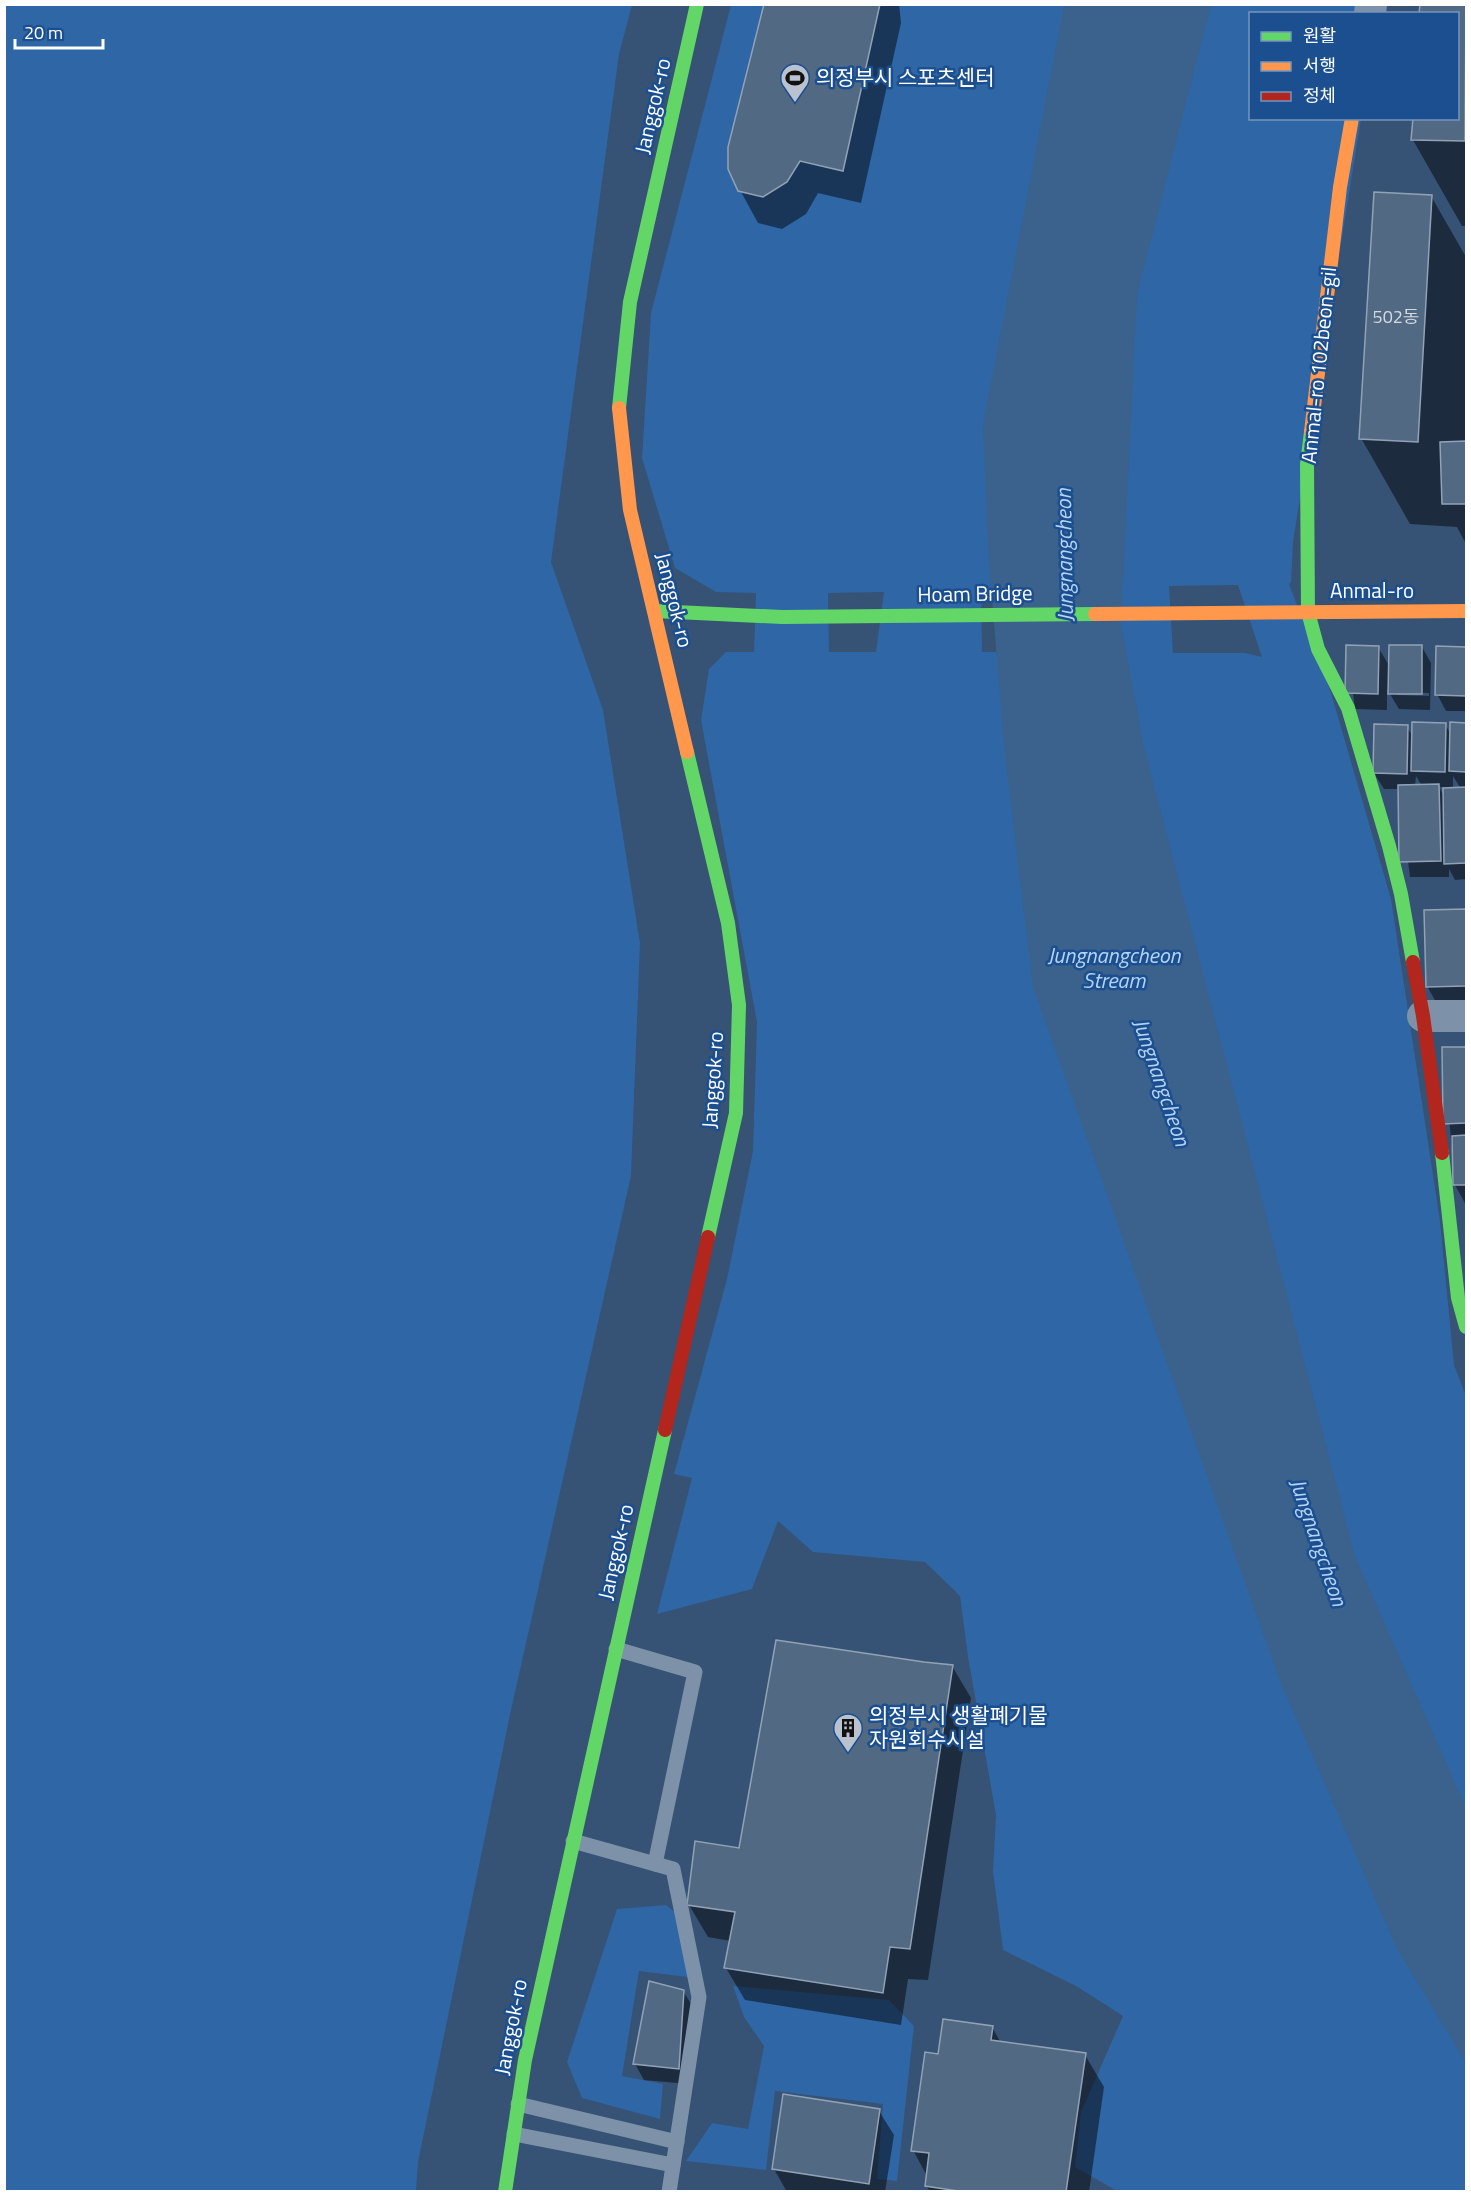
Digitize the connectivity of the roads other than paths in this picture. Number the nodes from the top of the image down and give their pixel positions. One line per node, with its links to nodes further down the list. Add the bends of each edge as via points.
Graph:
1 (697, 4): 3 (street, Janggok-ro, via 630,302 619,410 630,510)
2 (1352, 120): 5 (street, Anmal-ro 102beon-gil, via 1307,464)
3 (655, 611): 4 (street, Hoam Bridge, via 782,617); 10 (street, Janggok-ro, via 728,923 739,1005 736,1113)
4 (1277, 612): 5 (street, Anmal-ro)
5 (1308, 612): 6 (street, Anmal-ro); 7 (street, Anmal-ro 102beon-gil, via 1318,649 1348,708 1389,846)
6 (1467, 612)
7 (1423, 1016): 8 (street); 9 (street, Anmal-ro 102beon-gil, via 1458,1298)
8 (1467, 1016)
9 (1467, 1327)
10 (616, 1649): 11 (street, Janggok-ro); 12 (lane, via 695,1672)
11 (573, 1841): 12 (lane); 13 (street, Janggok-ro)
12 (655, 1864): 15 (lane, via 673,1869 699,1997)
13 (518, 2104): 14 (street, Janggok-ro); 15 (lane)
14 (514, 2134): 16 (lane); 17 (street, Janggok-ro)
15 (677, 2142): 16 (lane)
16 (673, 2165): 18 (lane)
17 (505, 2192)
18 (669, 2192)

